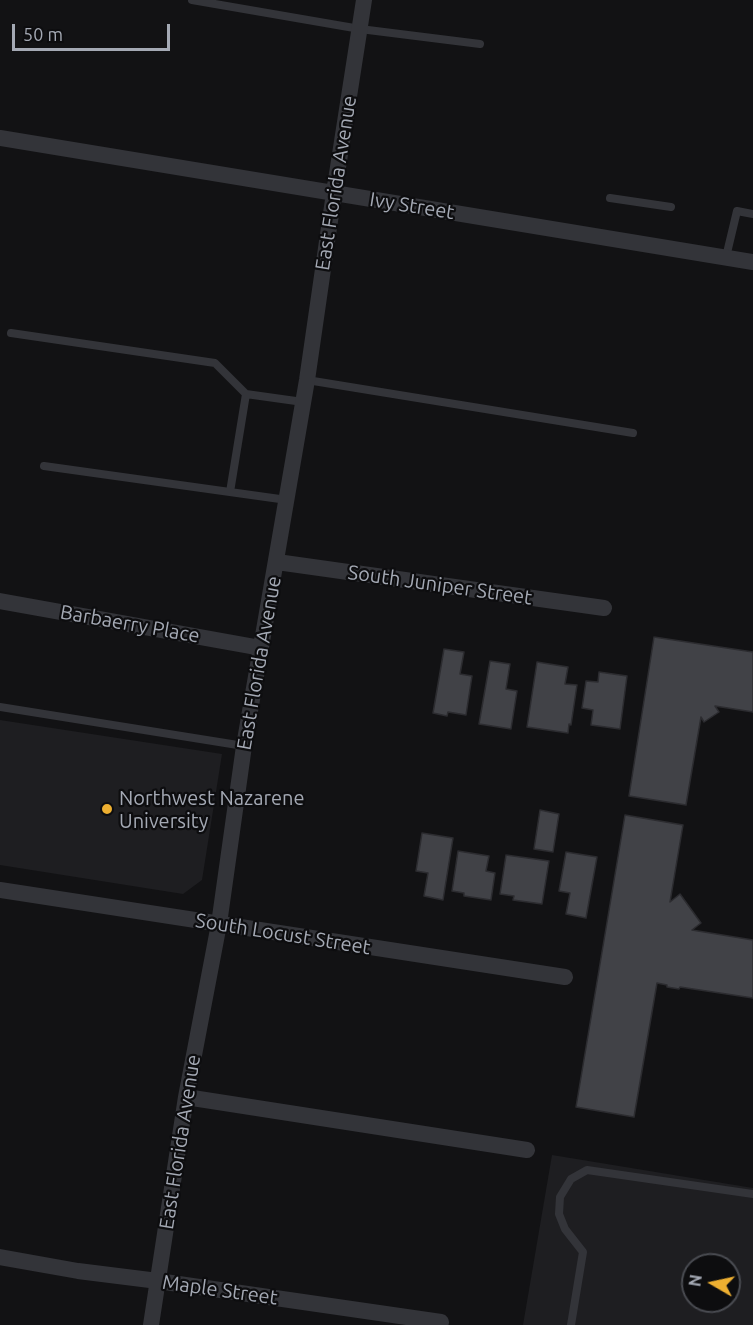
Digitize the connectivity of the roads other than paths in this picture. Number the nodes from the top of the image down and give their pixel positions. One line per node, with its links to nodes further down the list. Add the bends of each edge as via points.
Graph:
1 (192, 0): 3 (lane)
2 (364, 0): 3 (street, East Florida Avenue)
3 (360, 29): 4 (lane); 6 (street, East Florida Avenue)
4 (480, 44)
5 (0, 138): 6 (street, Ivy Street)
6 (334, 193): 10 (street, Ivy Street); 13 (street, East Florida Avenue)
7 (610, 198): 8 (lane)
8 (671, 207)
9 (753, 214): 10 (lane, via 737,211)
10 (726, 257): 11 (street, Ivy Street)
11 (753, 262)
12 (11, 333): 14 (lane, via 215,363)
13 (307, 380): 15 (street, East Florida Avenue); 16 (lane)
14 (246, 394): 15 (lane); 18 (lane)
15 (303, 402): 19 (street, East Florida Avenue)
16 (633, 433)
17 (44, 465): 18 (lane)
18 (230, 492): 19 (lane)
19 (287, 500): 20 (street, East Florida Avenue)
20 (277, 562): 22 (street, South Juniper Street); 23 (street, East Florida Avenue)
21 (0, 601): 23 (street, Barbaerry Place)
22 (604, 608)
23 (261, 648): 25 (street, East Florida Avenue)
24 (0, 708): 25 (lane)
25 (244, 746): 27 (street, East Florida Avenue)
26 (0, 890): 27 (street, South Locust Street)
27 (219, 924): 28 (street, South Locust Street); 29 (street, East Florida Avenue)
28 (565, 977)
29 (186, 1097): 30 (street); 33 (street, East Florida Avenue)
30 (527, 1150)
31 (753, 1194): 36 (lane, via 587,1170 571,1179 560,1197 559,1214 583,1252)
32 (0, 1257): 33 (street, Maple Street)
33 (158, 1281): 34 (street, Maple Street); 35 (street, East Florida Avenue)
34 (441, 1322)
35 (151, 1325)
36 (571, 1325)

